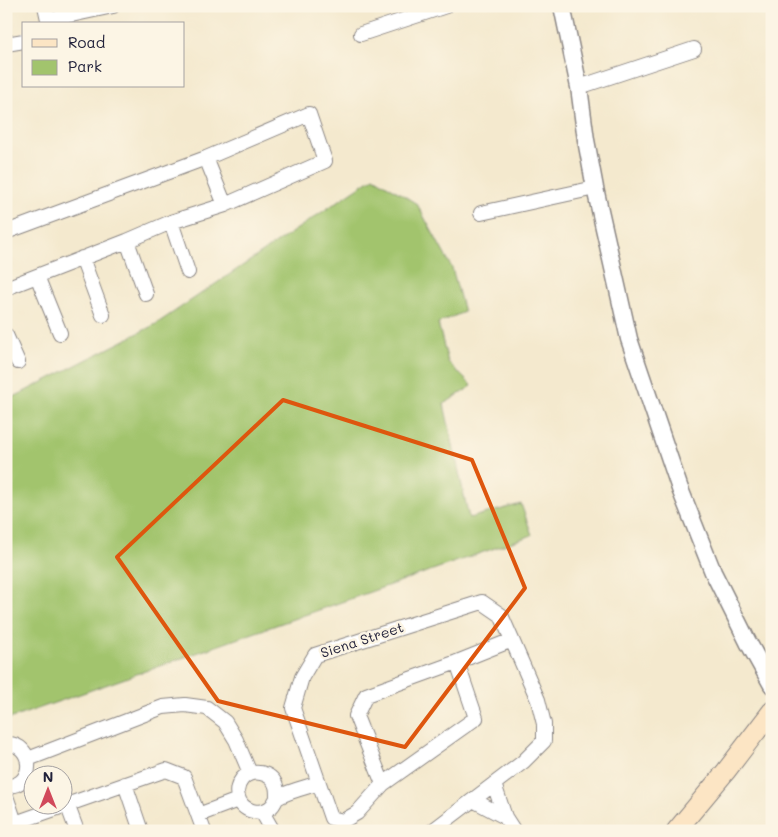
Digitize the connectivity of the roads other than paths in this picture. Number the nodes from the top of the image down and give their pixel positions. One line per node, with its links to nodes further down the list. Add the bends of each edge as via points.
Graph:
1 (113, 6): 4 (street)
2 (446, 6): 5 (street)
3 (562, 6): 9 (street)
4 (47, 17)
5 (361, 34)
6 (22, 41): 7 (street)
7 (6, 44)
8 (694, 49): 9 (street)
9 (579, 88): 11 (street)
10 (206, 158): 12 (street); 12 (street, via 309,114 325,161); 15 (street)
11 (595, 188): 13 (street); 28 (street, via 629,339 680,489 713,572)
12 (225, 206): 14 (street)
13 (481, 213)
14 (171, 222): 16 (street); 18 (street)
15 (6, 232)
16 (127, 241): 17 (street); 21 (street)
17 (82, 258): 19 (street); 22 (street)
18 (188, 272)
19 (37, 276): 20 (street); 23 (street)
20 (6, 288)
21 (146, 294)
22 (103, 315)
23 (60, 333)
24 (6, 335): 25 (street)
25 (18, 362)
26 (512, 640): 27 (street); 33 (street, Siena Street, via 502,615 482,602 315,655 302,677 293,708); 36 (street, via 538,700 544,741)
27 (457, 662): 35 (street, via 476,718); 35 (street, via 366,695 356,716)
28 (772, 685)
29 (772, 711): 55 (main road)
30 (6, 744): 31 (street, via 21,748)
31 (28, 759): 32 (street, via 163,707 185,705 207,708 225,722); 37 (street, via 26,776 20,783)
32 (250, 773): 39 (street, via 261,772 271,777 277,787); 40 (street, via 238,784)
33 (319, 783): 35 (street, Siena Street, via 331,818 343,821 358,813); 39 (street)
34 (126, 784): 42 (street); 46 (street, via 166,770 184,777); 50 (street)
35 (383, 784)
36 (494, 784): 41 (street); 47 (street)
37 (6, 786)
38 (6, 796): 48 (street)
39 (276, 798): 43 (street, via 271,807)
40 (238, 800): 43 (street, via 244,808); 46 (street)
41 (473, 800): 47 (street); 53 (street)
42 (72, 802)
43 (262, 812): 52 (street)
44 (45, 814): 48 (street)
45 (71, 814): 49 (street)
46 (198, 815): 51 (street)
47 (505, 818): 54 (street)
48 (16, 827)
49 (77, 831)
50 (141, 831)
51 (204, 831)
52 (273, 831)
53 (432, 831)
54 (514, 831)
55 (676, 831)

